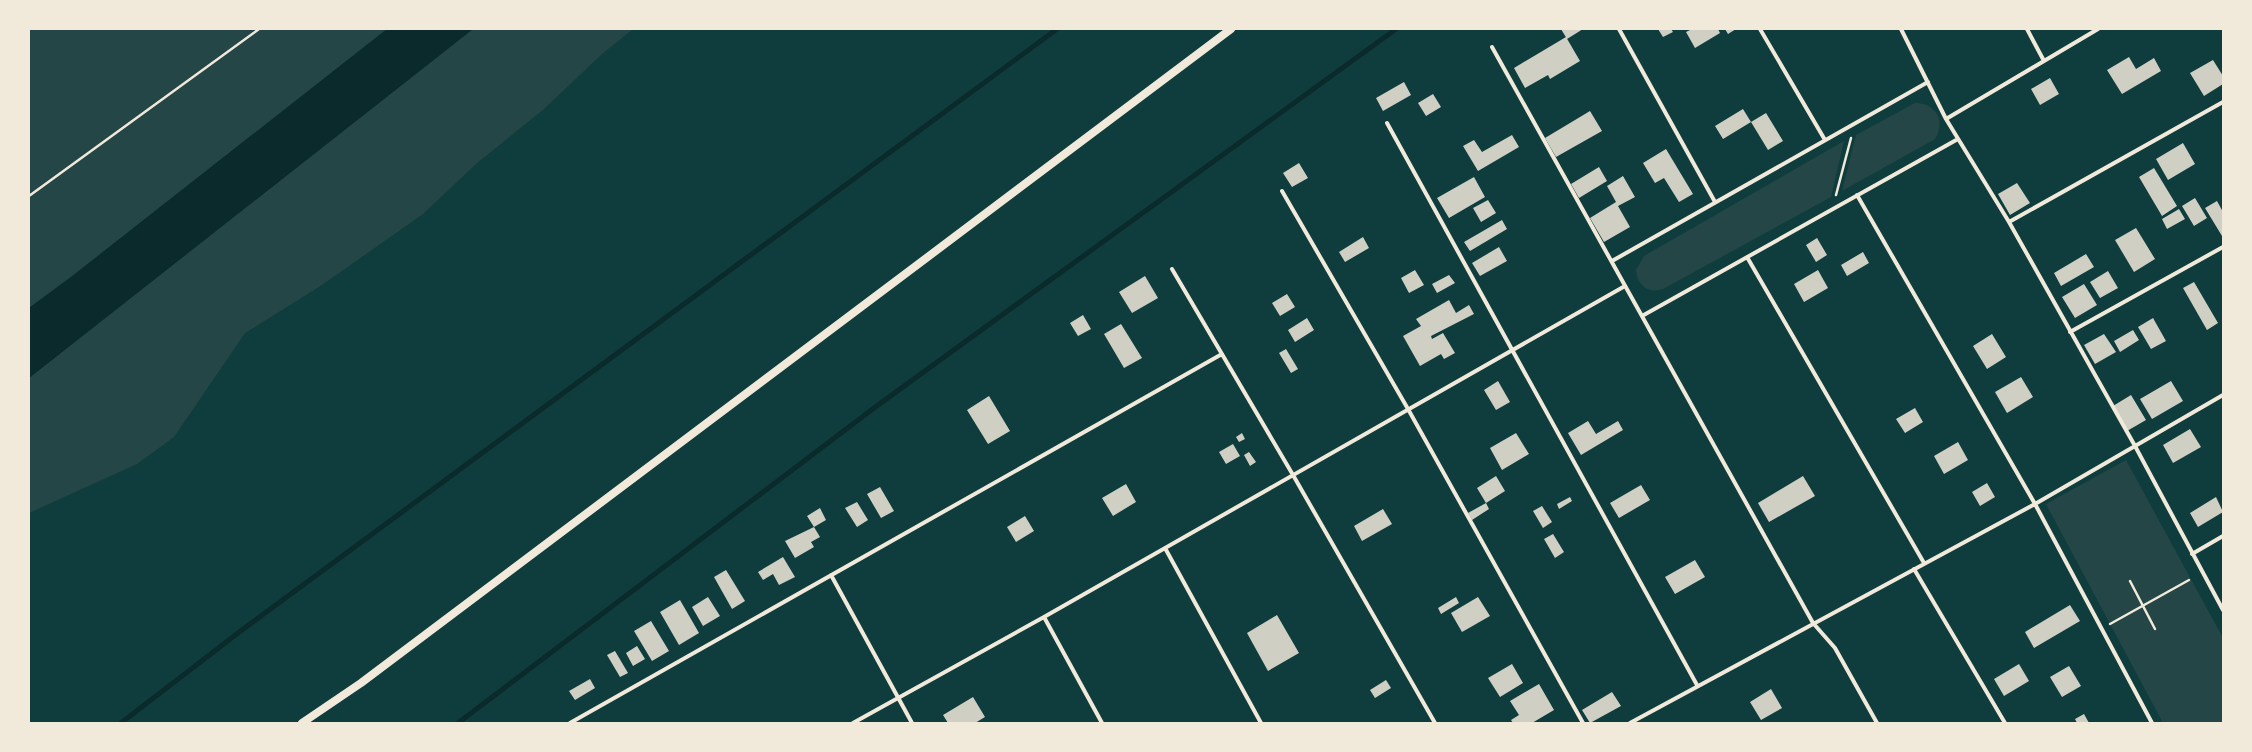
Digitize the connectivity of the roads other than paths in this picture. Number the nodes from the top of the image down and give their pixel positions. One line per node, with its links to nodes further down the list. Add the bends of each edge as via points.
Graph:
1 (1231, 29): 44 (main road, via 361,683)
2 (1619, 29): 17 (street)
3 (1760, 29): 14 (street)
4 (1901, 29): 9 (street)
5 (2027, 29): 8 (street)
6 (2098, 29): 8 (street)
7 (1492, 47): 21 (street)
8 (2044, 60): 11 (street)
9 (1928, 82): 11 (street); 14 (street)
10 (2223, 102): 18 (street)
11 (1946, 118): 13 (street)
12 (1388, 122): 26 (street)
13 (1958, 138): 16 (street); 18 (street)
14 (1825, 140): 17 (street)
15 (1282, 191): 29 (street)
16 (1857, 195): 20 (street); 32 (street)
17 (1715, 202): 21 (street)
18 (2009, 222): 25 (street)
19 (2223, 247): 25 (street)
20 (1747, 257): 24 (street); 36 (street)
21 (1612, 261): 23 (street)
22 (1172, 269): 27 (street)
23 (1626, 286): 24 (street); 26 (street)
24 (1642, 316): 41 (street)
25 (2070, 332): 30 (street)
26 (1513, 350): 29 (street); 42 (street)
27 (1222, 354): 31 (street); 38 (street)
28 (2223, 394): 30 (street)
29 (1408, 409): 31 (street); 51 (street)
30 (2135, 446): 32 (street); 35 (street)
31 (1293, 475): 34 (street); 50 (street)
32 (2035, 504): 36 (street); 55 (street)
33 (2223, 536): 35 (street)
34 (1165, 548): 40 (street); 49 (street)
35 (2192, 554): 39 (street)
36 (1924, 564): 37 (street)
37 (1914, 569): 41 (street); 54 (street)
38 (831, 575): 43 (street); 45 (street)
39 (2223, 610)
40 (1044, 617): 43 (street); 48 (street)
41 (1812, 623): 42 (street); 53 (street, via 1835,648)
42 (1698, 685): 52 (street)
43 (898, 698): 46 (street); 47 (street)
44 (302, 723)
45 (570, 723)
46 (853, 723)
47 (912, 723)
48 (1102, 723)
49 (1262, 723)
50 (1435, 723)
51 (1583, 723)
52 (1630, 723)
53 (1877, 723)
54 (2005, 723)
55 (2152, 723)

